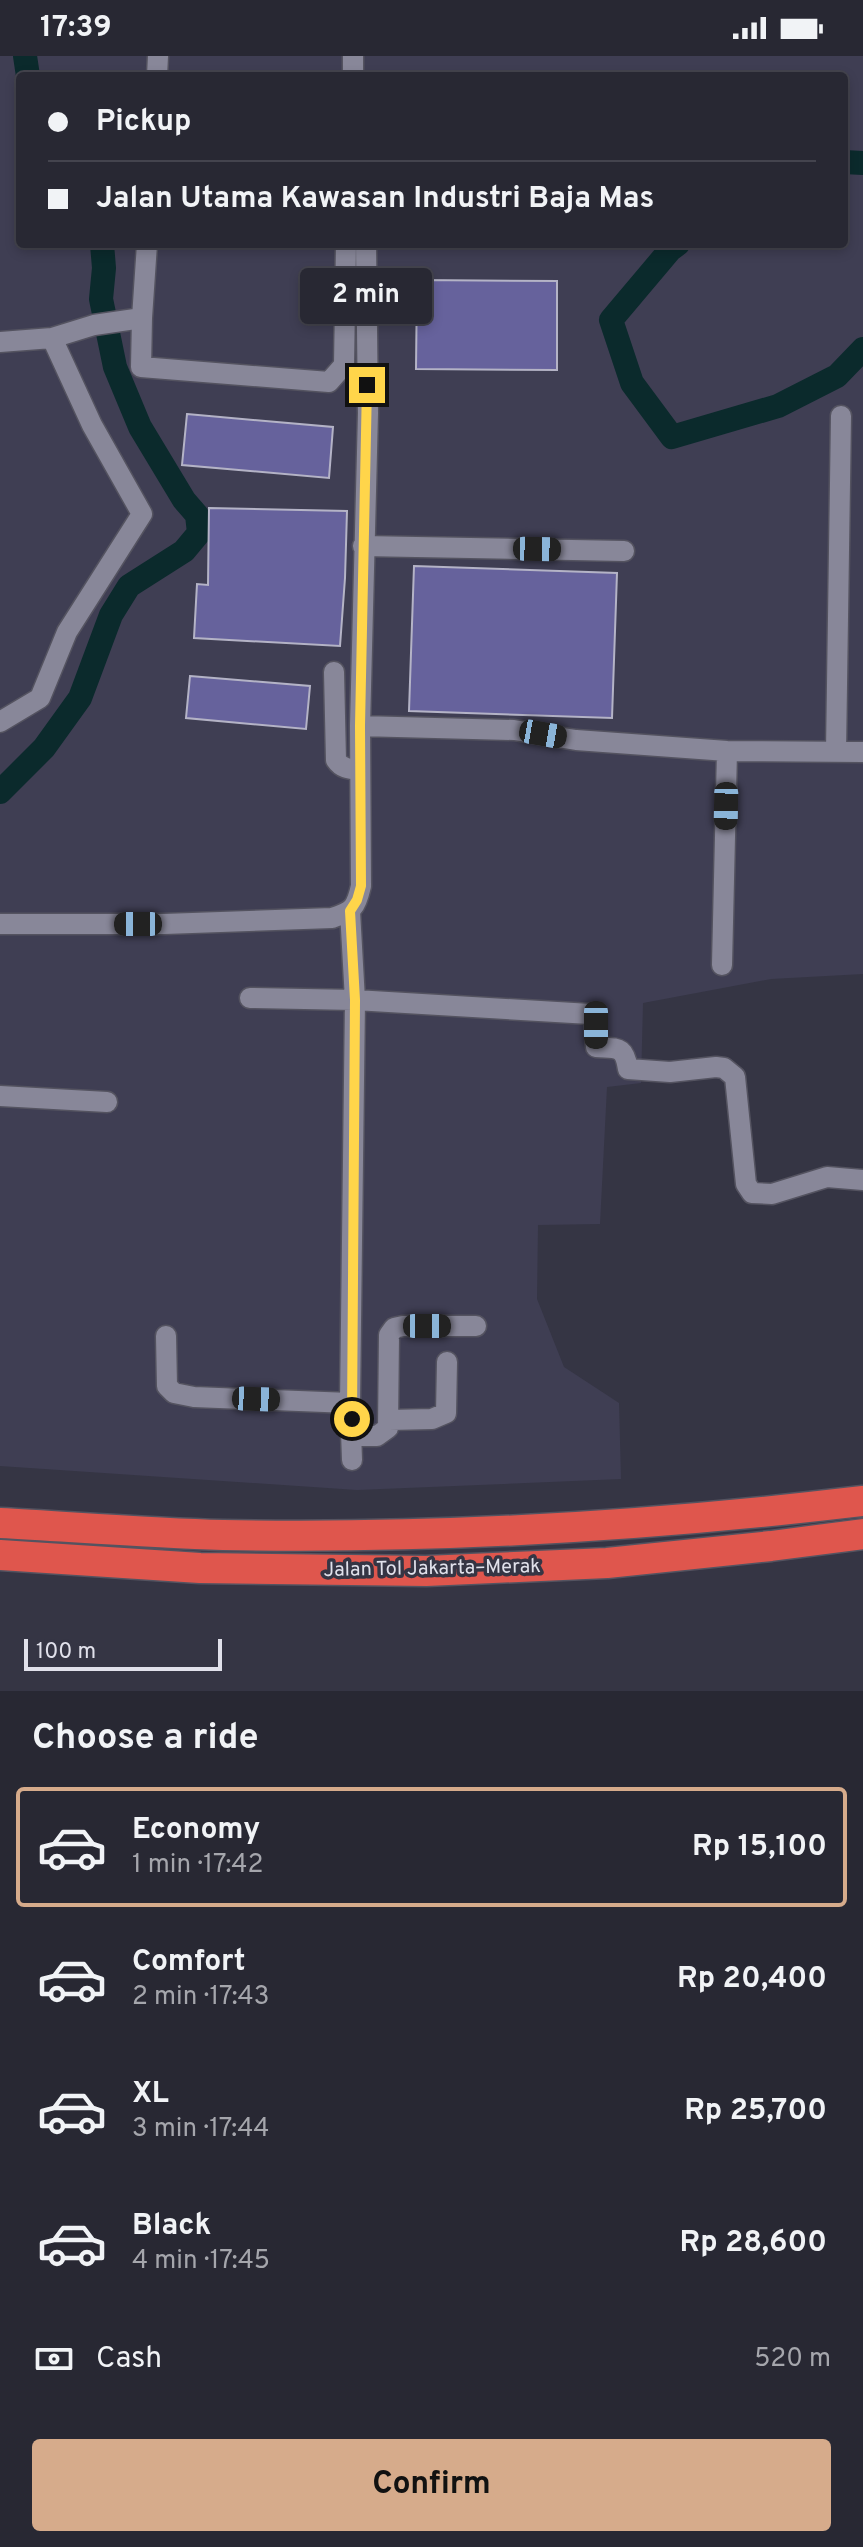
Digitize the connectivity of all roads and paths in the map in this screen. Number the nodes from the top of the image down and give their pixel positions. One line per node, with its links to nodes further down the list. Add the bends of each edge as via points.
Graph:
1 (147, 248): 4 (street)
2 (346, 248): 4 (street, via 344,365 329,382 141,367)
3 (366, 248): 8 (street)
4 (142, 318): 5 (street)
5 (52, 338): 6 (street); 11 (street, via 142,514 67,632 40,698)
6 (0, 342)
7 (841, 416): 14 (street)
8 (363, 546): 9 (street); 12 (street)
9 (624, 551)
10 (334, 672): 16 (street, via 336,760 347,769)
11 (0, 722)
12 (360, 726): 13 (street, via 514,730); 16 (street)
13 (727, 751): 14 (street); 19 (street)
14 (836, 752): 15 (street)
15 (863, 752)
16 (360, 770): 17 (street, via 361,886)
17 (350, 911): 18 (street, via 332,918 210,923); 21 (street)
18 (0, 924)
19 (722, 965)
20 (250, 998): 21 (street)
21 (355, 1000): 24 (street, via 590,1014 596,1047 622,1050 628,1069 716,1067 735,1077 746,1184 752,1193 772,1194 827,1177); 28 (street)
22 (0, 1096): 23 (street)
23 (107, 1102)
24 (863, 1180)
25 (476, 1326): 29 (street, via 394,1328 389,1335)
26 (166, 1336): 28 (street, via 167,1386 174,1393)
27 (447, 1362): 29 (street, via 446,1413 432,1419)
28 (350, 1403): 30 (street)
29 (389, 1420): 30 (street, via 377,1436)
30 (353, 1436): 31 (street)
31 (352, 1460)
32 (863, 1501): 33 (highway, Jalan Tol Jakarta–Merak, via 601,1526 415,1533 223,1535)
33 (0, 1523)
34 (863, 1534): 35 (highway, Jalan Tol Jakarta–Merak, via 607,1563 426,1571 200,1568)
35 (0, 1555)

